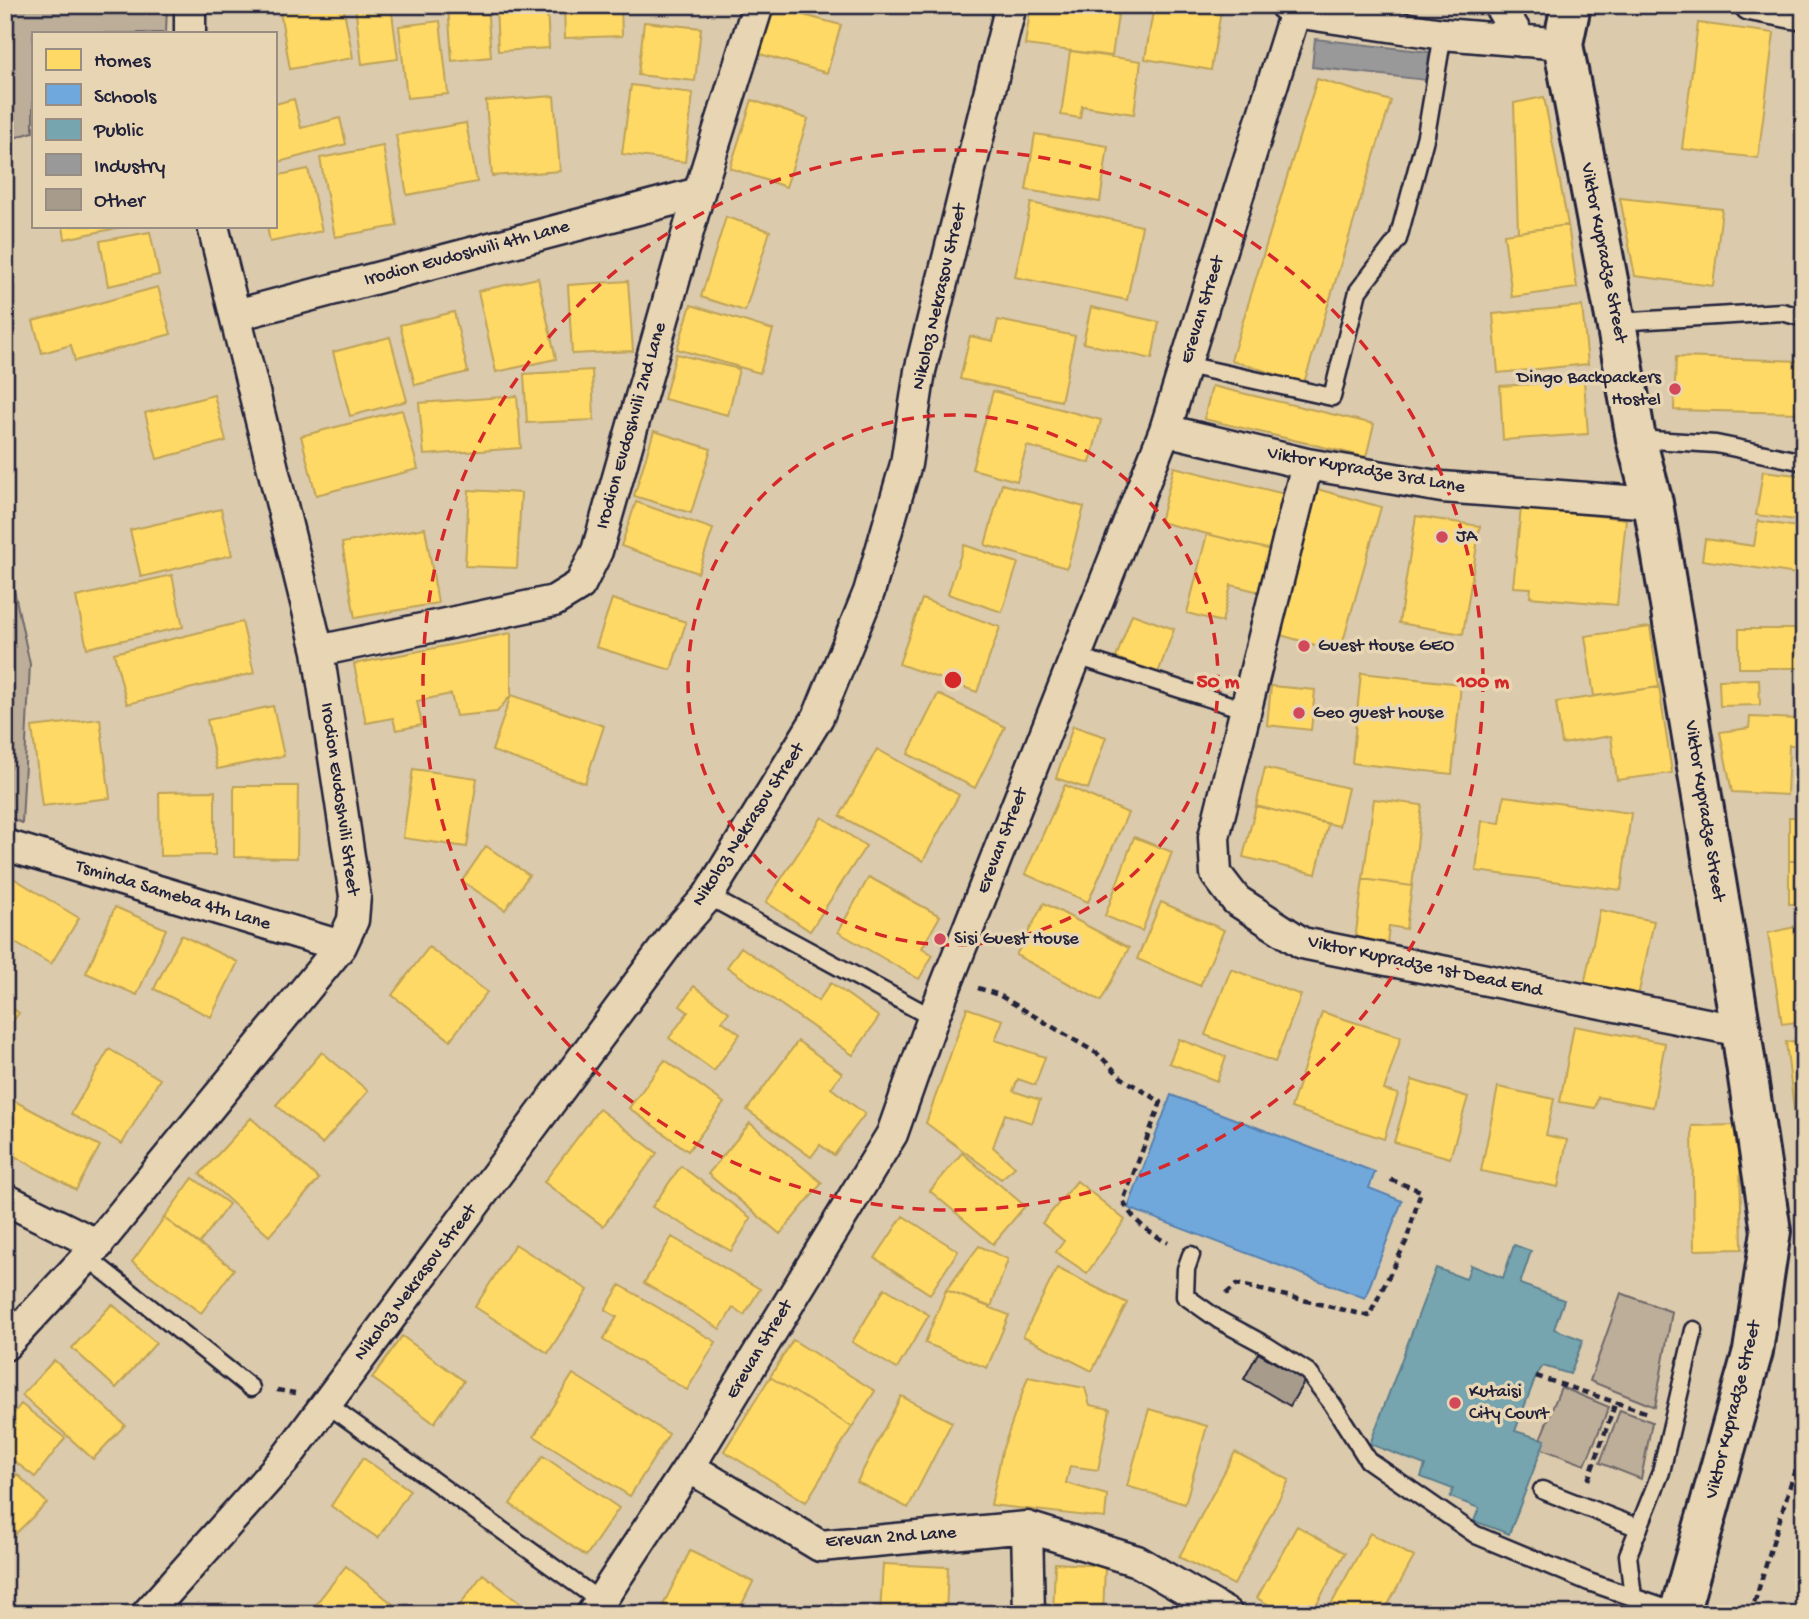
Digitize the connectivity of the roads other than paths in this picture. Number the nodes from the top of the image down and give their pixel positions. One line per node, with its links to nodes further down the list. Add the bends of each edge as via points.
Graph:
1 (190, 5): 9 (street)
2 (758, 5): 13 (street, Irodion Evdoshvili 2nd Lane)
3 (1011, 5): 28 (street, Nikoloz Nekrasov Street, via 920,371 906,464 869,592 818,717)
4 (1499, 5): 11 (street)
5 (1571, 5): 12 (street, Viktor Kupradze Street)
6 (1750, 5): 8 (street)
7 (1290, 9): 10 (street); 18 (street, Erevan Street)
8 (1804, 15)
9 (190, 32)
10 (1443, 34): 11 (street); 18 (lane, via 1426,135 1398,239 1358,291 1332,397)
11 (1521, 41): 12 (street)
12 (1563, 44): 17 (street, Viktor Kupradze Street)
13 (699, 193): 15 (street, Irodion Evdoshvili 4th Lane); 24 (street, Irodion Evdoshvili 2nd Lane, via 597,551 580,585 554,601)
14 (214, 228): 15 (street, Irodion Evdoshvili Street)
15 (236, 315): 24 (street, Irodion Evdoshvili Street)
16 (1804, 318): 17 (lane, via 1783,312)
17 (1616, 321): 20 (street, Viktor Kupradze Street)
18 (1186, 365): 19 (street, Erevan Street)
19 (1165, 430): 22 (street, Viktor Kupradze 3rd Lane); 25 (street, Erevan Street)
20 (1636, 439): 21 (lane, via 1716,444); 23 (street, Viktor Kupradze Street)
21 (1804, 462)
22 (1307, 464): 23 (street, Viktor Kupradze 3rd Lane, via 1442,487); 26 (street, Viktor Kupradze 1st Dead End)
23 (1653, 503): 31 (street, Viktor Kupradze Street)
24 (318, 652): 29 (street, Irodion Evdoshvili Street, via 355,896 354,920)
25 (1076, 656): 26 (lane); 30 (street, Erevan Street)
26 (1246, 710): 31 (street, Viktor Kupradze 1st Dead End, via 1214,837 1216,874 1236,900 1302,943)
27 (5, 845): 29 (street, Tsminda Sameba 4th Lane)
28 (708, 895): 30 (lane); 38 (street, Nikoloz Nekrasov Street)
29 (341, 946): 33 (street, Irodion Evdoshvili Street)
30 (933, 1018): 39 (street, Erevan Street, via 892,1133)
31 (1741, 1031): 45 (street, Viktor Kupradze Street, via 1771,1231 1753,1351)
32 (5, 1199): 33 (street)
33 (92, 1251): 36 (street, Irodion Evdoshvili Street); 37 (lane)
34 (1191, 1255): 43 (lane, via 1185,1296 1308,1372 1368,1460 1476,1535)
35 (1694, 1330): 42 (lane, via 1661,1472)
36 (5, 1345)
37 (251, 1388)
38 (327, 1404): 44 (lane); 46 (street, Nikoloz Nekrasov Street, via 286,1458)
39 (689, 1467): 41 (street, Erevan 2nd Lane, via 820,1546); 44 (street, Erevan Street)
40 (1542, 1490): 42 (lane)
41 (1027, 1527): 47 (street); 48 (street, via 1137,1561)
42 (1639, 1528): 43 (lane, via 1628,1555)
43 (1633, 1597): 45 (lane)
44 (596, 1607)
45 (1679, 1613)
46 (147, 1614)
47 (1029, 1614)
48 (1227, 1614)

